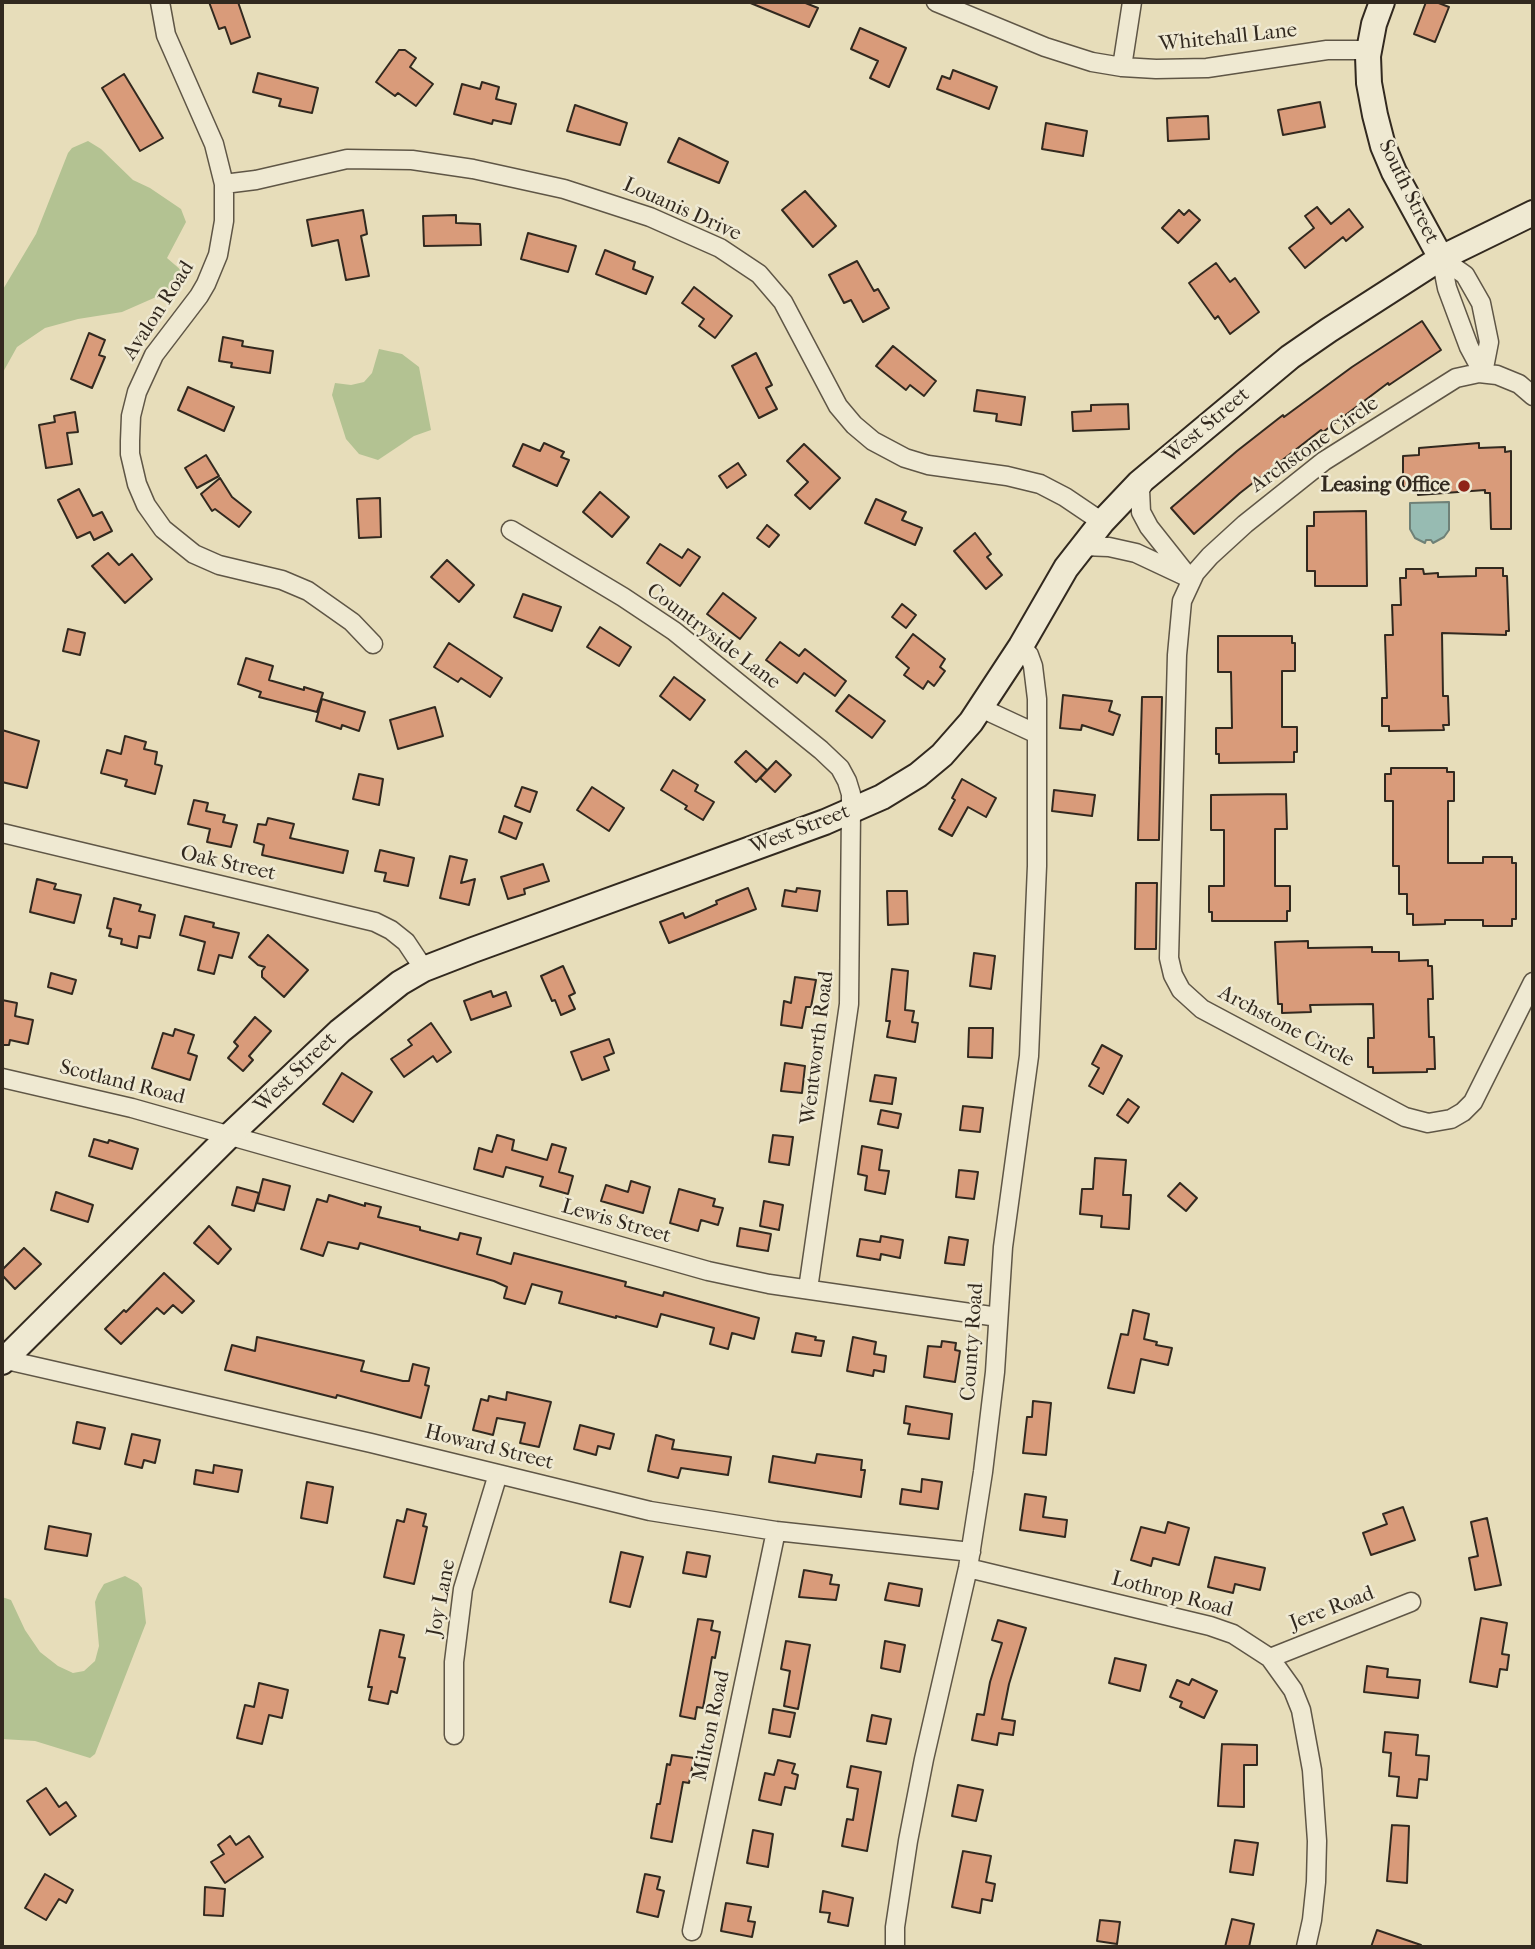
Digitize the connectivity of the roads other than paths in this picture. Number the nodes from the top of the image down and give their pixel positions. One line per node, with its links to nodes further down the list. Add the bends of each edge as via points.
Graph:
1 (160, 2): 7 (street, Avalon Road, via 166,35 214,144)
2 (936, 2): 6 (street, Whitehall Lane, via 1045,47)
3 (1132, 2): 6 (street)
4 (1382, 2): 5 (main road, South Street)
5 (1369, 50): 6 (street, Whitehall Lane, via 1326,50 1207,68); 9 (main road, South Street, via 1369,83 1383,146)
6 (1122, 67)
7 (224, 184): 13 (street, Louanis Drive, via 347,159 412,160 564,188 650,217 720,248 759,274 783,302 838,406 873,441 928,466 1040,484); 17 (street, Avalon Road, via 224,221 212,270 199,296 155,355 137,392 130,454 137,484 163,529 194,554 308,592 352,622)
8 (1533, 213): 9 (main road, West Street)
9 (1441, 258): 10 (street, via 1447,288); 10 (street, via 1465,275 1481,303 1489,342); 12 (main road, West Street, via 1290,358)
10 (1483, 373): 11 (street, via 1508,378); 16 (street, Archstone Circle, via 1456,379 1324,461 1245,524 1204,561)
11 (1533, 396)
12 (1150, 474): 13 (main road, West Street); 16 (street, via 1140,491 1142,512)
13 (1102, 522): 15 (main road, West Street)
14 (511, 530): 21 (street, Countryside Lane, via 674,632 821,750 847,781)
15 (1082, 546): 16 (street, via 1136,553); 18 (main road, West Street)
16 (1191, 580): 24 (street, Archstone Circle, via 1181,609 1177,655 1169,958 1185,994 1207,1012 1405,1117 1432,1123 1455,1117 1473,1102)
17 (373, 644)
18 (1021, 646): 19 (main road, West Street); 20 (street, County Road, via 1029,655 1036,683)
19 (981, 708): 20 (street); 21 (main road, West Street, via 929,767 894,791)
20 (1037, 734): 28 (street, County Road, via 1029,1056)
21 (851, 811): 23 (main road, West Street); 27 (street, Wentworth Road, via 849,1004)
22 (2, 833): 23 (street, Oak Street, via 375,922 406,942)
23 (424, 969): 26 (main road, West Street, via 355,1018)
24 (1533, 982)
25 (2, 1078): 26 (street, Scotland Road)
26 (229, 1136): 27 (street, Lewis Street, via 708,1271); 29 (main road, West Street)
27 (808, 1289): 28 (street, Lewis Street)
28 (998, 1317): 32 (street, County Road)
29 (3, 1360): 30 (street, Howard Street)
30 (498, 1474): 31 (street, Howard Street, via 650,1511); 35 (street, Joy Lane, via 463,1589 454,1662)
31 (776, 1531): 32 (street, Howard Street); 36 (street, Milton Road)
32 (970, 1560): 34 (street, Lothrop Road, via 1210,1626 1233,1634); 37 (street, County Road, via 915,1802)
33 (1411, 1602): 34 (street, Jere Road)
34 (1270, 1658): 38 (street, Lothrop Road, via 1301,1710 1312,1770 1316,1882)
35 (454, 1735)
36 (692, 1931)
37 (895, 1947)
38 (1306, 1947)

